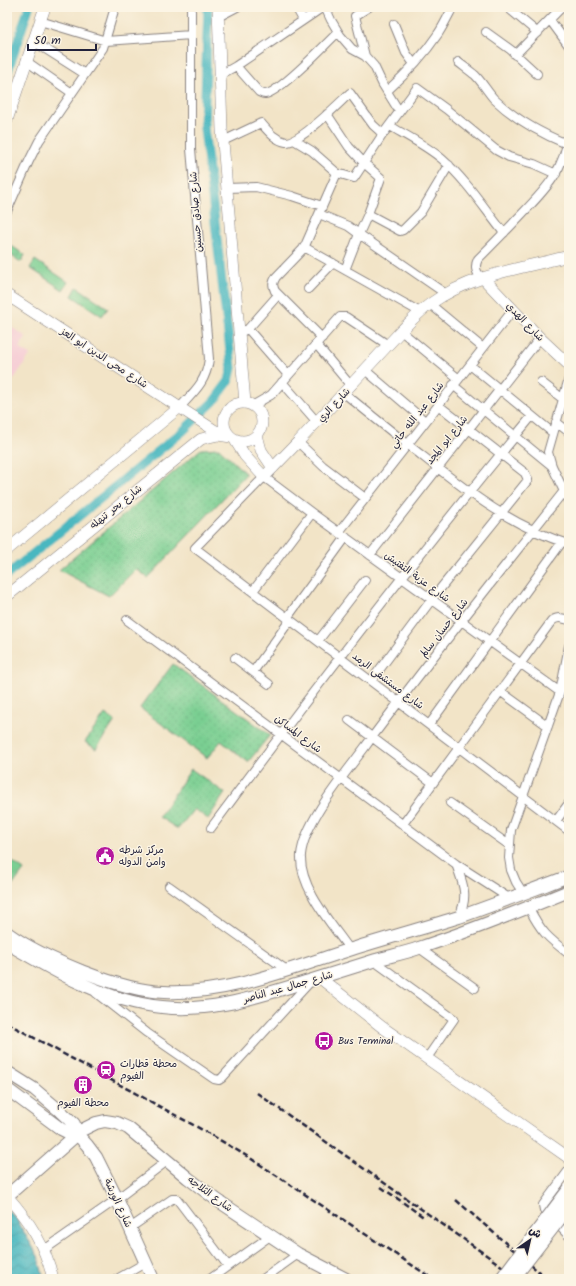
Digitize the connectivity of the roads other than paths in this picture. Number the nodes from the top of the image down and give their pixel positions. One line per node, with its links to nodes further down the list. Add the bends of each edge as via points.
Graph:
1 (45, 7): 14 (main road)
2 (114, 7): 21 (street)
3 (191, 7): 19 (street, شارع صادق حسنين)
4 (237, 7): 11 (street)
5 (296, 7): 12 (street)
6 (324, 7): 12 (street); 16 (street)
7 (369, 7): 24 (street, via 355,16)
8 (453, 7): 27 (street, via 438,34)
9 (507, 7): 18 (street)
10 (562, 7): 13 (street)
11 (218, 12): 30 (main road)
12 (303, 20): 28 (street)
13 (550, 20): 18 (street); 22 (street)
14 (40, 21): 20 (main road); 21 (street)
15 (394, 24): 27 (street, via 406,53)
16 (338, 32): 24 (street, via 352,48); 28 (street, via 299,70 267,94 259,92)
17 (486, 32): 23 (street)
18 (538, 33): 23 (street)
19 (191, 35): 21 (street); 85 (street, شارع صادق حسنين, via 191,149 209,359 204,380)
20 (33, 41): 25 (main road); 29 (street)
21 (106, 41): 29 (street, via 100,55)
22 (569, 46)
23 (515, 55): 31 (street)
24 (365, 56): 32 (street, via 374,66)
25 (26, 62): 33 (street); 36 (main road)
26 (458, 62): 42 (street, via 475,75 493,98 507,110 549,137)
27 (414, 64): 32 (street)
28 (236, 66): 30 (street)
29 (85, 74): 33 (street)
30 (220, 74): 41 (main road)
31 (537, 74)
32 (387, 91): 34 (street)
33 (72, 92): 49 (street, via 34,151)
34 (399, 111): 37 (street); 46 (street, via 417,88 496,150)
35 (327, 114): 39 (street, via 350,92); 40 (street); 43 (street, via 349,147)
36 (7, 120)
37 (390, 126): 39 (street); 44 (street, via 434,152)
38 (569, 133): 42 (street)
39 (383, 134): 43 (street)
40 (294, 140): 41 (street, via 284,142 277,139 261,123); 45 (street)
41 (223, 141): 47 (main road)
42 (567, 144): 46 (street)
43 (364, 163): 45 (street, via 354,178); 51 (street, via 381,178)
44 (449, 165): 51 (street, via 421,212 403,230 400,231); 52 (street)
45 (337, 173): 48 (street)
46 (556, 174): 52 (street, via 546,189)
47 (227, 188): 48 (street, via 256,187); 66 (main road)
48 (322, 206): 50 (street)
49 (7, 211)
50 (319, 214): 53 (street, via 348,226); 54 (street)
51 (368, 214): 53 (street)
52 (504, 233): 58 (street, via 476,262 477,272)
53 (359, 234): 57 (street); 61 (street)
54 (304, 247): 56 (street); 60 (street, via 273,281)
55 (569, 256): 58 (main road, شارع الري)
56 (333, 263): 57 (street); 59 (street)
57 (345, 270): 65 (street)
58 (484, 278): 61 (main road, شارع الري); 64 (main road, شارع الهدي)
59 (308, 288)
60 (278, 294): 66 (street); 69 (street)
61 (446, 294): 63 (main road, شارع الري)
62 (7, 295): 85 (main road, شارع محى الدين ابو العز)
63 (430, 304): 65 (main road, شارع الري); 71 (street)
64 (513, 310): 68 (main road, شارع الهدي); 71 (street, شارع عبد الله حاتي)
65 (420, 312): 67 (main road, شارع الري)
66 (243, 331): 75 (street); 83 (main road)
67 (401, 331): 70 (main road, شارع الري); 78 (street)
68 (540, 338): 73 (main road, شارع الهدي); 80 (street, شارع ابو المجد)
69 (319, 341): 70 (street, via 340,317 344,316); 75 (street); 81 (street)
70 (388, 345): 74 (main road, شارع الري)
71 (483, 348): 72 (street, شارع عبد الله حاتي)
72 (470, 365): 78 (street, شارع عبد الله حاتي); 80 (street)
73 (569, 365)
74 (366, 370): 81 (main road, شارع الري); 90 (street)
75 (288, 375): 77 (street)
76 (569, 378): 82 (street)
77 (282, 382): 83 (street, via 269,397); 91 (street)
78 (456, 382): 84 (street, شارع عبد الله حاتي); 86 (street)
79 (541, 382): 82 (street)
80 (499, 389): 86 (street, شارع ابو المجد); 88 (street)
81 (348, 390): 91 (main road, شارع الري); 101 (street)
82 (563, 399): 92 (street)
83 (249, 405): 87 (main road, via 238,404); 96 (main road, via 260,414 262,420)
84 (438, 406): 90 (street, شارع عبد الله حاتي); 93 (street)
85 (180, 407): 89 (main road, شارع محى الدين ابو العز); 117 (main road)
86 (484, 410): 93 (street, شارع ابو المجد); 97 (street)
87 (228, 411): 89 (main road, via 215,420); 98 (main road, via 224,424)
88 (532, 416): 95 (street); 97 (street)
89 (201, 421): 98 (main road, شارع محى الدين ابو العز); 99 (main road)
90 (425, 421): 101 (street, شارع عبد الله حاتي)
91 (317, 422): 100 (main road, شارع الري)
92 (556, 422): 94 (street); 95 (street)
93 (468, 430): 102 (street); 105 (street, شارع ابو المجد)
94 (569, 432)
95 (553, 433): 103 (street, via 548,452)
96 (257, 435): 98 (main road, via 247,441); 104 (main road, via 261,450)
97 (516, 436): 102 (street); 103 (street)
98 (232, 438): 99 (main road, شارع بحر تنهله, via 218,435); 106 (main road)
99 (201, 439): 122 (main road, شارع بحر تنهله)
100 (298, 442): 104 (main road, شارع الري); 109 (street, via 332,474)
101 (407, 444): 105 (street); 109 (street, شارع عبد الله حاتي)
102 (500, 455): 108 (street); 112 (street, via 528,477 527,482)
103 (552, 466): 107 (street)
104 (273, 468): 106 (main road, شارع الري)
105 (438, 468): 108 (street); 118 (street, شارع ابو المجد)
106 (264, 477): 111 (street, شارع عزبة التفتيش); 116 (street, شارع الري)
107 (564, 491): 110 (street); 113 (street, شارع حسان سالم)
108 (469, 492): 112 (street); 119 (street)
109 (365, 498): 114 (street, شارع عبد الله حاتي)
110 (569, 502)
111 (312, 513): 114 (street, شارع عزبة التفتيش); 121 (street)
112 (502, 514): 113 (street); 123 (street)
113 (534, 530): 115 (street); 127 (street, شارع حسان سالم)
114 (342, 535): 118 (street, شارع عزبة التفتيش); 124 (street, شارع عبد الله حاتي)
115 (565, 543): 129 (street)
116 (195, 548): 121 (street, شارع مستشفى الرمد)
117 (7, 550)
118 (370, 555): 119 (street, شارع عزبة التفتيش)
119 (401, 577): 123 (street, شارع عزبة التفتيش); 132 (street)
120 (366, 580): 128 (street)
121 (253, 591): 124 (street, شارع مستشفى الرمد)
122 (7, 596)
123 (432, 599): 127 (street, شارع عزبة التفتيش); 135 (street)
124 (289, 619): 128 (street, شارع مستشفى الرمد); 134 (street, شارع عبد الله حاتي)
125 (127, 620): 143 (street, شارع المساكن)
126 (569, 620): 133 (street, via 552,620)
127 (462, 621): 129 (street, شارع عزبة التفتيش); 139 (street, شارع حسان سالم)
128 (318, 641): 132 (street, شارع مستشفى الرمد)
129 (490, 641): 133 (street, شارع عزبة التفتيش); 141 (street)
130 (569, 646): 138 (street)
131 (235, 658): 134 (street)
132 (340, 658): 135 (street, شارع مستشفى الرمد); 143 (street)
133 (520, 664): 137 (street); 138 (street, شارع عزبة التفتيش)
134 (253, 672): 136 (street)
135 (371, 681): 139 (street, شارع مستشفى الرمد)
136 (269, 684)
137 (500, 691): 142 (street); 145 (street)
138 (560, 692): 142 (street)
139 (398, 702): 141 (street, شارع مستشفى الرمد); 144 (street, شارع حسان سالم)
140 (349, 720): 144 (street)
141 (429, 725): 145 (street, شارع مستشفى الرمد)
142 (548, 726): 148 (street)
143 (281, 734): 146 (street, شارع المساكن); 153 (street)
144 (372, 737): 146 (street, شارع حسان سالم); 147 (street)
145 (459, 748): 147 (street); 148 (street, شارع مستشفى الرمد)
146 (342, 779): 152 (street, شارع المساكن); 167 (street, شارع حسان سالم, via 306,834 301,857 304,879 309,890)
147 (433, 783): 152 (street)
148 (522, 796): 151 (street, شارع مستشفى الرمد); 155 (street)
149 (450, 803): 155 (street)
150 (569, 803): 151 (street)
151 (556, 821): 154 (street, شارع مستشفى الرمد)
152 (403, 824): 156 (street, شارع المساكن)
153 (211, 828)
154 (569, 831)
155 (509, 845): 160 (street, via 511,870)
156 (456, 864): 161 (street, شارع المساكن); 163 (street, via 465,896 465,903)
157 (569, 876): 160 (main road, شارع جمال عبد الناصر)
158 (169, 886): 170 (street)
159 (569, 891): 162 (main road, شارع جمال عبد الناصر)
160 (523, 893): 161 (main road, شارع جمال عبد الناصر)
161 (509, 898): 163 (main road, شارع جمال عبد الناصر)
162 (529, 908): 166 (main road, شارع جمال عبد الناصر); 168 (street, via 544,934)
163 (459, 916): 167 (main road, شارع جمال عبد الناصر)
164 (7, 933): 170 (main road, شارع جمال عبد الناصر, via 27,946 109,981 162,992 224,988)
165 (7, 943): 172 (main road, شارع جمال عبد الناصر)
166 (419, 948): 169 (main road, شارع جمال عبد الناصر); 173 (street)
167 (350, 950): 170 (main road, شارع جمال عبد الناصر)
168 (569, 954)
169 (374, 961): 171 (main road, شارع جمال عبد الناصر); 174 (street, via 454,1019)
170 (288, 971)
171 (316, 979): 172 (main road, شارع جمال عبد الناصر, via 243,1000 194,1008 132,1002); 172 (street, via 219,1080 147,1033); 174 (main road)
172 (87, 986)
173 (475, 988)
174 (427, 1058): 178 (main road)
175 (7, 1072): 177 (main road, شارع الورشة, via 34,1089 60,1111 74,1124)
176 (7, 1089): 177 (main road, شارع الورشة, via 61,1129)
177 (76, 1133): 179 (main road, شارع الثلاجه, via 96,1123 117,1123 132,1131); 182 (main road, شارع الثلاجه); 183 (main road, شارع الورشة, via 96,1157)
178 (569, 1158)
179 (167, 1160): 183 (street); 187 (main road, شارع الثلاجه, via 217,1200)
180 (569, 1170): 186 (street, via 544,1203 544,1210)
181 (569, 1189): 199 (main road, bridge)
182 (7, 1196): 188 (main road, via 31,1225)
183 (117, 1198): 185 (main road, شارع الورشة); 188 (street)
184 (569, 1207): 200 (main road, bridge)
185 (130, 1228): 190 (main road, شارع الورشة); 191 (street, via 172,1199 177,1199)
186 (568, 1233)
187 (270, 1236): 189 (main road, شارع الثلاجه); 191 (street)
188 (44, 1250): 193 (main road)
189 (298, 1254): 192 (main road, شارع الثلاجه); 197 (street)
190 (145, 1263): 194 (street); 195 (main road, شارع الورشة)
191 (228, 1266): 196 (street)
192 (326, 1276): 198 (main road, شارع الثلاجه)
193 (53, 1279)
194 (117, 1279)
195 (153, 1279)
196 (210, 1279)
197 (263, 1279)
198 (346, 1279)
199 (501, 1279)
200 (513, 1279)

